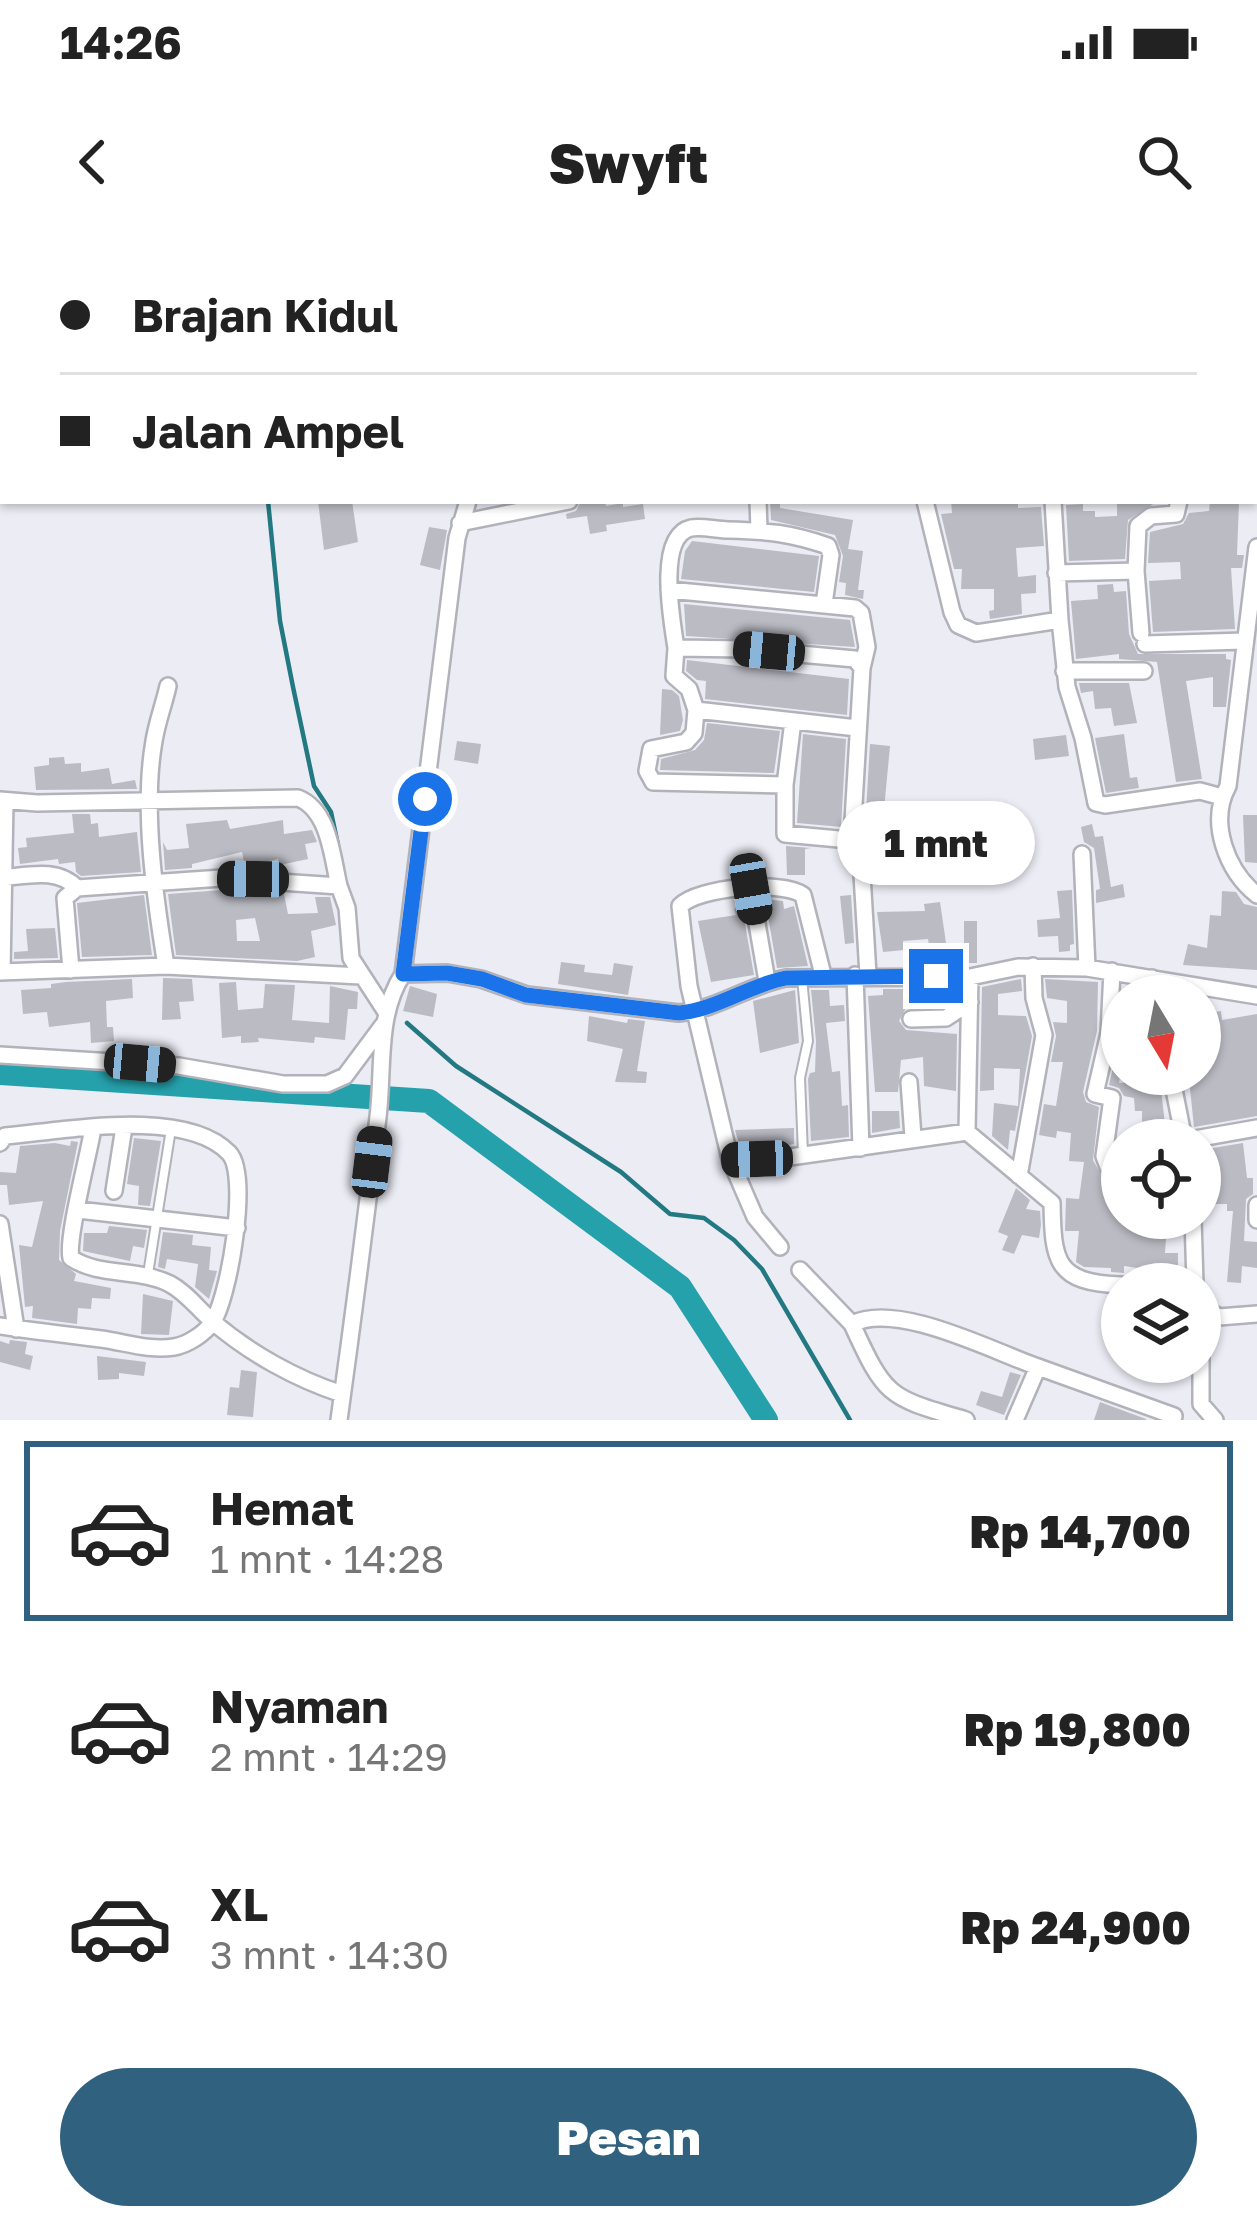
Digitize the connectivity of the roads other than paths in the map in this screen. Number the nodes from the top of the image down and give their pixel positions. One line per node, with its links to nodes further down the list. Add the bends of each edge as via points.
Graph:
1 (467, 504): 7 (street)
2 (548, 504): 7 (street)
3 (758, 504): 8 (street)
4 (926, 504): 14 (street, via 958,625 976,633)
5 (1053, 504): 11 (street)
6 (1178, 504): 10 (street, via 1176,514 1138,526)
7 (460, 523): 43 (street)
8 (759, 529): 12 (street, via 679,534); 13 (street, via 828,546)
9 (1257, 547): 15 (street)
10 (1136, 571): 11 (street); 15 (street, via 1143,638)
11 (1056, 573): 14 (street)
12 (669, 590): 13 (street); 16 (street)
13 (824, 604): 17 (street, via 861,613)
14 (1060, 620): 18 (street)
15 (1244, 641): 25 (street)
16 (676, 648): 17 (street, via 855,659); 21 (street, via 674,676 689,688)
17 (862, 668): 23 (street)
18 (1064, 671): 19 (street); 25 (street, via 1096,803 1200,791)
19 (1144, 671)
20 (168, 686): 27 (street, via 154,741)
21 (696, 710): 22 (street); 24 (street, via 686,742 651,749 650,780)
22 (793, 721): 23 (street); 24 (street)
23 (857, 728): 28 (street)
24 (784, 785): 28 (street, via 785,834)
25 (1222, 797): 35 (street, via 1225,853)
26 (2, 801): 27 (street); 30 (street)
27 (152, 801): 31 (street); 32 (street, via 309,802 328,836)
28 (852, 838): 45 (street, via 862,855)
29 (1082, 854): 39 (street)
30 (2, 878): 33 (street, via 55,874); 36 (street)
31 (156, 882): 32 (street); 33 (street); 37 (street)
32 (339, 886): 47 (street)
33 (77, 888): 40 (street, via 65,898)
34 (751, 889): 44 (street, via 800,892); 50 (street); 55 (street, via 706,892 680,906)
35 (1257, 895)
36 (2, 938): 42 (street)
37 (166, 966): 40 (street); 47 (street)
38 (1034, 966): 39 (street); 49 (street); 71 (street, via 1044,1036)
39 (1087, 968): 41 (street)
40 (71, 970): 42 (street)
41 (1112, 971): 46 (street); 59 (street, via 1095,1094 1112,1098)
42 (1, 972)
43 (403, 974): 54 (street); 55 (street, via 447,973 526,995)
44 (823, 975): 45 (street); 48 (street)
45 (861, 975): 49 (street); 68 (street)
46 (1135, 975)
47 (361, 976): 54 (street)
48 (802, 977): 50 (street); 69 (lane)
49 (970, 977): 53 (street)
50 (767, 982): 55 (street)
51 (1221, 990): 52 (street)
52 (1257, 996)
53 (970, 1002): 56 (street, via 946,1018); 64 (street)
54 (387, 1010): 57 (street, via 345,1076 327,1084); 90 (street)
55 (696, 1011): 70 (street)
56 (911, 1018)
57 (0, 1055)
58 (909, 1082): 66 (street)
59 (1109, 1119)
60 (94, 1127): 61 (street); 67 (street, via 5,1136); 74 (street)
61 (124, 1127): 63 (street); 72 (street)
62 (1257, 1128): 65 (street)
63 (171, 1129): 76 (lane); 78 (street, via 231,1154)
64 (968, 1132): 66 (street); 71 (street)
65 (1221, 1134)
66 (913, 1137): 68 (street)
67 (0, 1143)
68 (861, 1148): 69 (street)
69 (803, 1155): 70 (street)
70 (730, 1160): 79 (street, via 755,1217)
71 (1019, 1176): 82 (street, via 1056,1197 1053,1252 1066,1270)
72 (114, 1191)
73 (1257, 1205): 75 (street)
74 (78, 1210): 76 (street); 81 (street, via 71,1258)
75 (1257, 1220)
76 (158, 1221): 78 (street); 81 (lane)
77 (0, 1224): 87 (street)
78 (237, 1228): 85 (street)
79 (780, 1247)
80 (800, 1270): 86 (street)
81 (148, 1276): 85 (street, via 170,1284)
82 (1101, 1279)
83 (1257, 1314): 84 (street)
84 (1221, 1315)
85 (213, 1322): 87 (street, via 175,1347); 90 (street, via 306,1382)
86 (851, 1324): 88 (street, via 912,1323); 92 (street, via 889,1392)
87 (8, 1328)
88 (1038, 1367): 93 (street); 94 (street)
89 (1201, 1383): 95 (street, via 1201,1403)
90 (342, 1394): 91 (street)
91 (339, 1420)
92 (966, 1420)
93 (1015, 1420)
94 (1173, 1420)
95 (1215, 1420)

